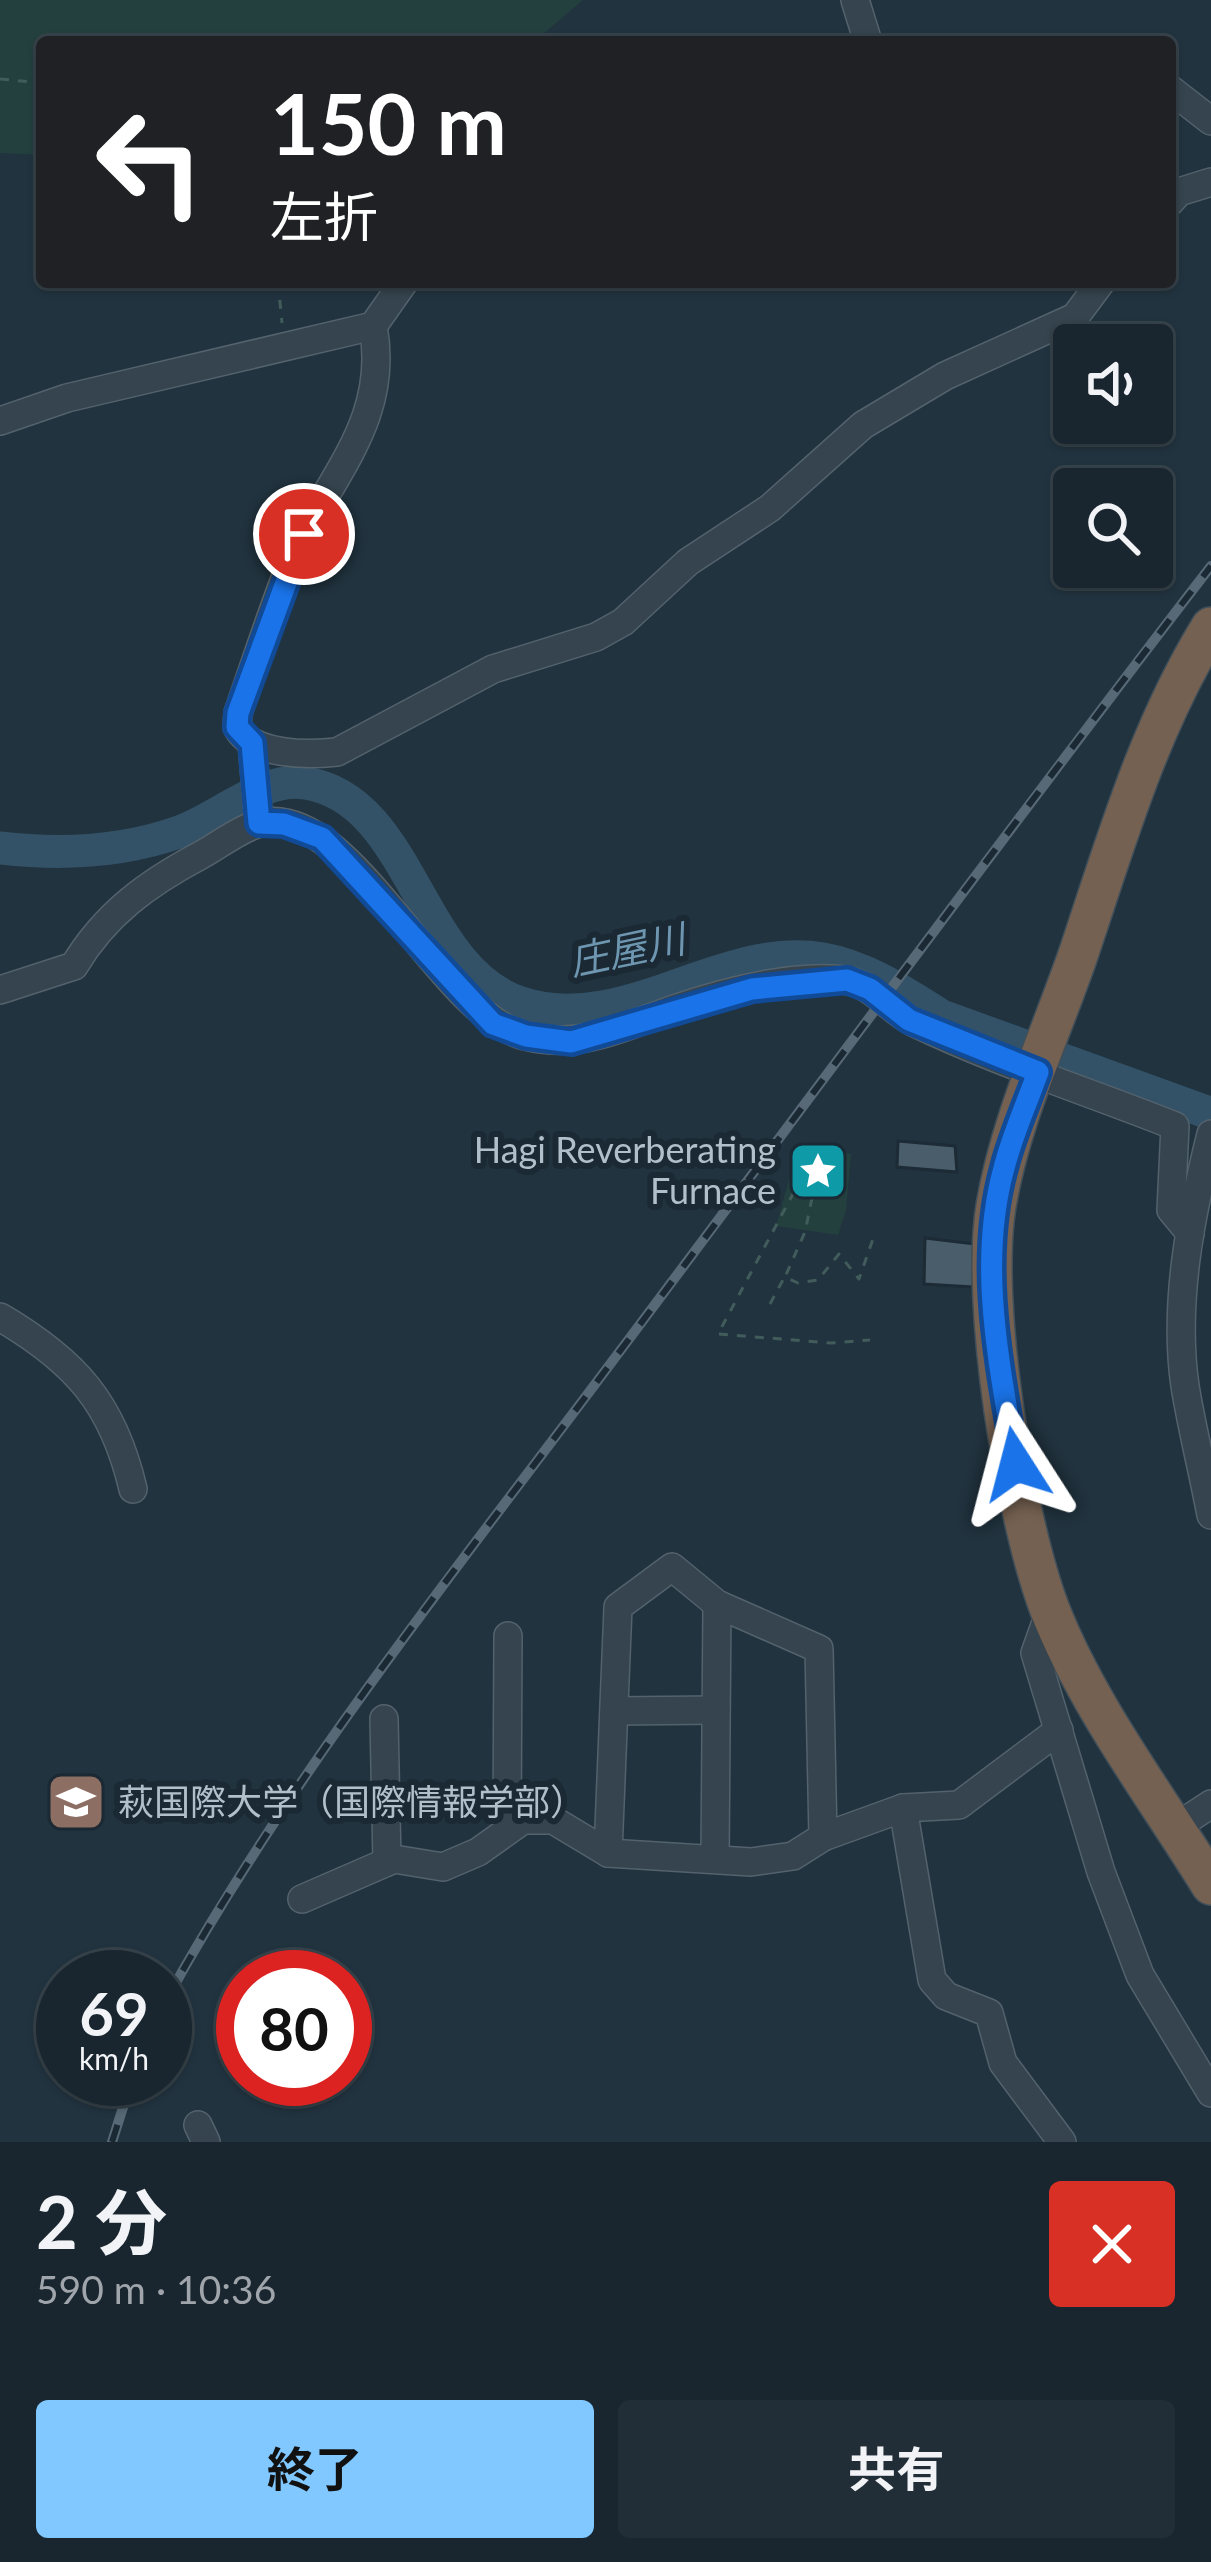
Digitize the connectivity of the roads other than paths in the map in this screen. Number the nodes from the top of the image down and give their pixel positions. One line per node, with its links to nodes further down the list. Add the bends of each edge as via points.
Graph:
1 (855, 0): 2 (street)
2 (866, 36)
3 (1176, 94): 4 (street)
4 (1211, 122)
5 (1211, 182): 6 (street)
6 (1176, 195)
7 (400, 288): 9 (street)
8 (1096, 288): 12 (street, via 1075,316 945,376 863,425 770,508 596,637 511,662 338,752 309,755)
9 (373, 326): 10 (street); 12 (street, via 368,405 355,449 304,534 238,713 237,727)
10 (0, 421)
11 (1211, 627): 15 (highway, via 1156,725)
12 (252, 743): 13 (street)
13 (259, 823): 14 (street, via 153,881 95,931 74,966); 15 (street, via 322,838 468,1001 493,1024 526,1036 571,1042 752,989 847,980 909,1020)
14 (0, 990)
15 (1043, 1058): 17 (street, via 1175,1126 1171,1210); 22 (highway, via 1004,1167 991,1250 1016,1464)
16 (1210, 1137): 17 (street)
17 (1190, 1233): 20 (street, via 1185,1383)
18 (0, 1317): 19 (street, via 53,1348 84,1380 124,1450)
19 (133, 1489)
20 (1211, 1515)
21 (717, 1604): 24 (street); 25 (street, via 671,1567 618,1607); 32 (street, via 820,1649)
22 (1050, 1611): 27 (street, via 1035,1653); 30 (highway)
23 (508, 1636): 31 (street)
24 (716, 1710): 25 (street); 34 (street)
25 (614, 1711): 33 (street)
26 (384, 1719): 35 (street)
27 (1059, 1730): 29 (street, via 959,1805); 38 (street, via 1140,1975)
28 (1211, 1804): 30 (street)
29 (903, 1808): 32 (street); 39 (street, via 932,1980 946,1996 989,2012 1003,2062)
30 (1176, 1827): 36 (highway)
31 (508, 1831): 33 (street, via 523,1820 553,1820); 35 (street, via 443,1867)
32 (823, 1837): 34 (street, via 793,1856)
33 (608, 1852): 34 (street)
34 (715, 1859)
35 (387, 1862): 37 (street)
36 (1211, 1886)
37 (302, 1899)
38 (1211, 2093)
39 (1062, 2142)

